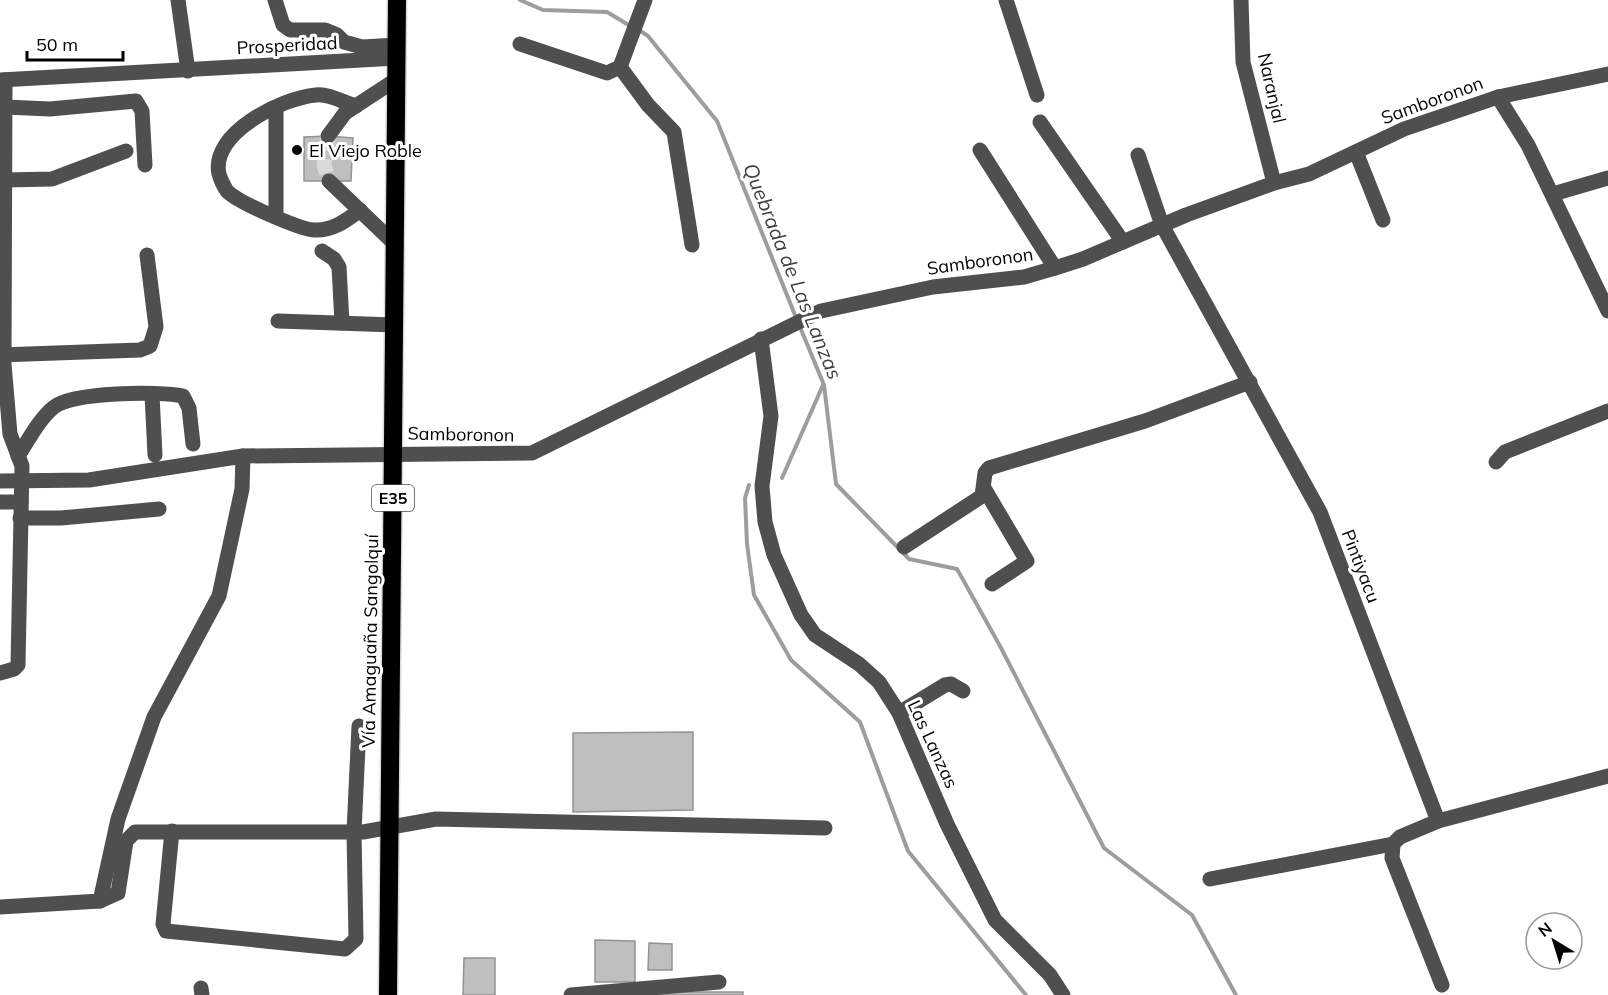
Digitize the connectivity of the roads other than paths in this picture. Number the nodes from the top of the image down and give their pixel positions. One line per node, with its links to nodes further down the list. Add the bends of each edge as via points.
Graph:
1 (178, 0): 10 (street)
2 (274, 0): 8 (street, via 283,25 290,30 325,30 337,34 344,42)
3 (397, 0): 8 (highway, Vía Amaguaña Sangolquí / E35)
4 (1006, 0): 14 (street)
5 (1241, 0): 29 (street, Naranjal, via 1244,62)
6 (644, 4): 9 (street)
7 (520, 44): 9 (street, via 607,73)
8 (397, 52): 10 (street, Prosperidad); 12 (highway, Vía Amaguaña Sangolquí / E35)
9 (622, 59): 37 (street, via 648,105 674,132)
10 (188, 70): 13 (street, Prosperidad)
11 (1608, 74): 15 (street, Samboronon)
12 (397, 79): 16 (street); 36 (highway, Vía Amaguaña Sangolquí / E35)
13 (3, 80): 17 (street)
14 (1037, 95)
15 (1498, 97): 23 (street, Samboronon, via 1404,129); 30 (street)
16 (356, 106): 18 (street, via 318,94); 20 (street, via 345,113)
17 (5, 107): 25 (street, via 50,109 136,101 142,111); 27 (street)
18 (276, 108): 32 (street); 32 (street, via 260,114 230,137 218,156 219,175 227,191)
19 (1040, 122): 35 (street)
20 (328, 136)
21 (980, 150): 40 (street)
22 (126, 151): 27 (street, via 52,179)
23 (1356, 152): 29 (street, Samboronon, via 1309,174); 33 (street)
24 (1138, 155): 34 (street, Pintiyacu)
25 (145, 165)
26 (1608, 178): 30 (street)
27 (5, 180): 45 (street)
28 (329, 181): 31 (street)
29 (1274, 183): 34 (street, Samboronon)
30 (1553, 194): 41 (street)
31 (360, 210): 32 (street, via 334,227 314,230); 36 (street)
32 (276, 217)
33 (1383, 220)
34 (1162, 225): 35 (street, Samboronon); 48 (street, Pintiyacu)
35 (1123, 242): 40 (street, Samboronon)
36 (396, 245): 44 (highway, Vía Amaguaña Sangolquí / E35)
37 (692, 245)
38 (322, 251): 43 (street, via 339,267)
39 (147, 255): 47 (street, via 156,327 150,346 140,350)
40 (1054, 268): 46 (street, Samboronon, via 1024,278 922,289 822,311)
41 (1608, 311)
42 (278, 321): 43 (street)
43 (342, 323): 44 (street)
44 (395, 325): 52 (highway, Vía Amaguaña Sangolquí / E35)
45 (2, 334): 47 (street)
46 (766, 337): 52 (street, Samboronon, via 532,453); 67 (street, Las Lanzas, via 771,416 762,486 765,522 774,555 814,635 870,673)
47 (2, 355): 54 (street, via 10,434)
48 (1250, 382): 59 (street, via 1145,421 989,468); 70 (street, Pintiyacu, via 1320,512)
49 (152, 395): 51 (street, via 186,399); 53 (street); 54 (street, via 72,398 54,407)
50 (1608, 411): 56 (street, via 1522,445)
51 (193, 444)
52 (394, 452): 55 (street, Samboronon); 71 (highway, Vía Amaguaña Sangolquí / E35)
53 (154, 454)
54 (18, 456): 58 (street)
55 (243, 456): 58 (street, Samboronon, via 89,480); 77 (street, via 242,489 219,596 154,717 118,819)
56 (1496, 462)
57 (0, 481): 58 (street, Samboronon)
58 (21, 481): 62 (street)
59 (984, 488): 63 (street, via 974,503); 64 (street, via 1027,561)
60 (0, 502): 62 (street)
61 (159, 509): 62 (street, via 61,518)
62 (20, 510): 65 (street, via 18,665)
63 (904, 547)
64 (992, 584)
65 (0, 673)
66 (963, 691): 67 (street, via 945,685)
67 (899, 713): 84 (street, Las Lanzas, via 947,824 995,920 1050,975)
68 (359, 726): 74 (street)
69 (1608, 776): 70 (street)
70 (1438, 821): 75 (street, via 1400,837)
71 (389, 828): 72 (street, via 436,819); 74 (street); 82 (highway, Vía Amaguaña Sangolquí / E35)
72 (825, 828)
73 (172, 831): 74 (street); 74 (street, via 163,924 166,931 345,949 356,939); 77 (street, via 135,832 130,836 117,893)
74 (354, 832)
75 (1393, 844): 76 (street); 80 (street, via 1392,858)
76 (1210, 879)
77 (100, 901): 78 (street)
78 (0, 907)
79 (719, 982): 81 (street)
80 (1442, 985)
81 (599, 994): 83 (street)
82 (388, 995)
83 (571, 995)
84 (1063, 995)

